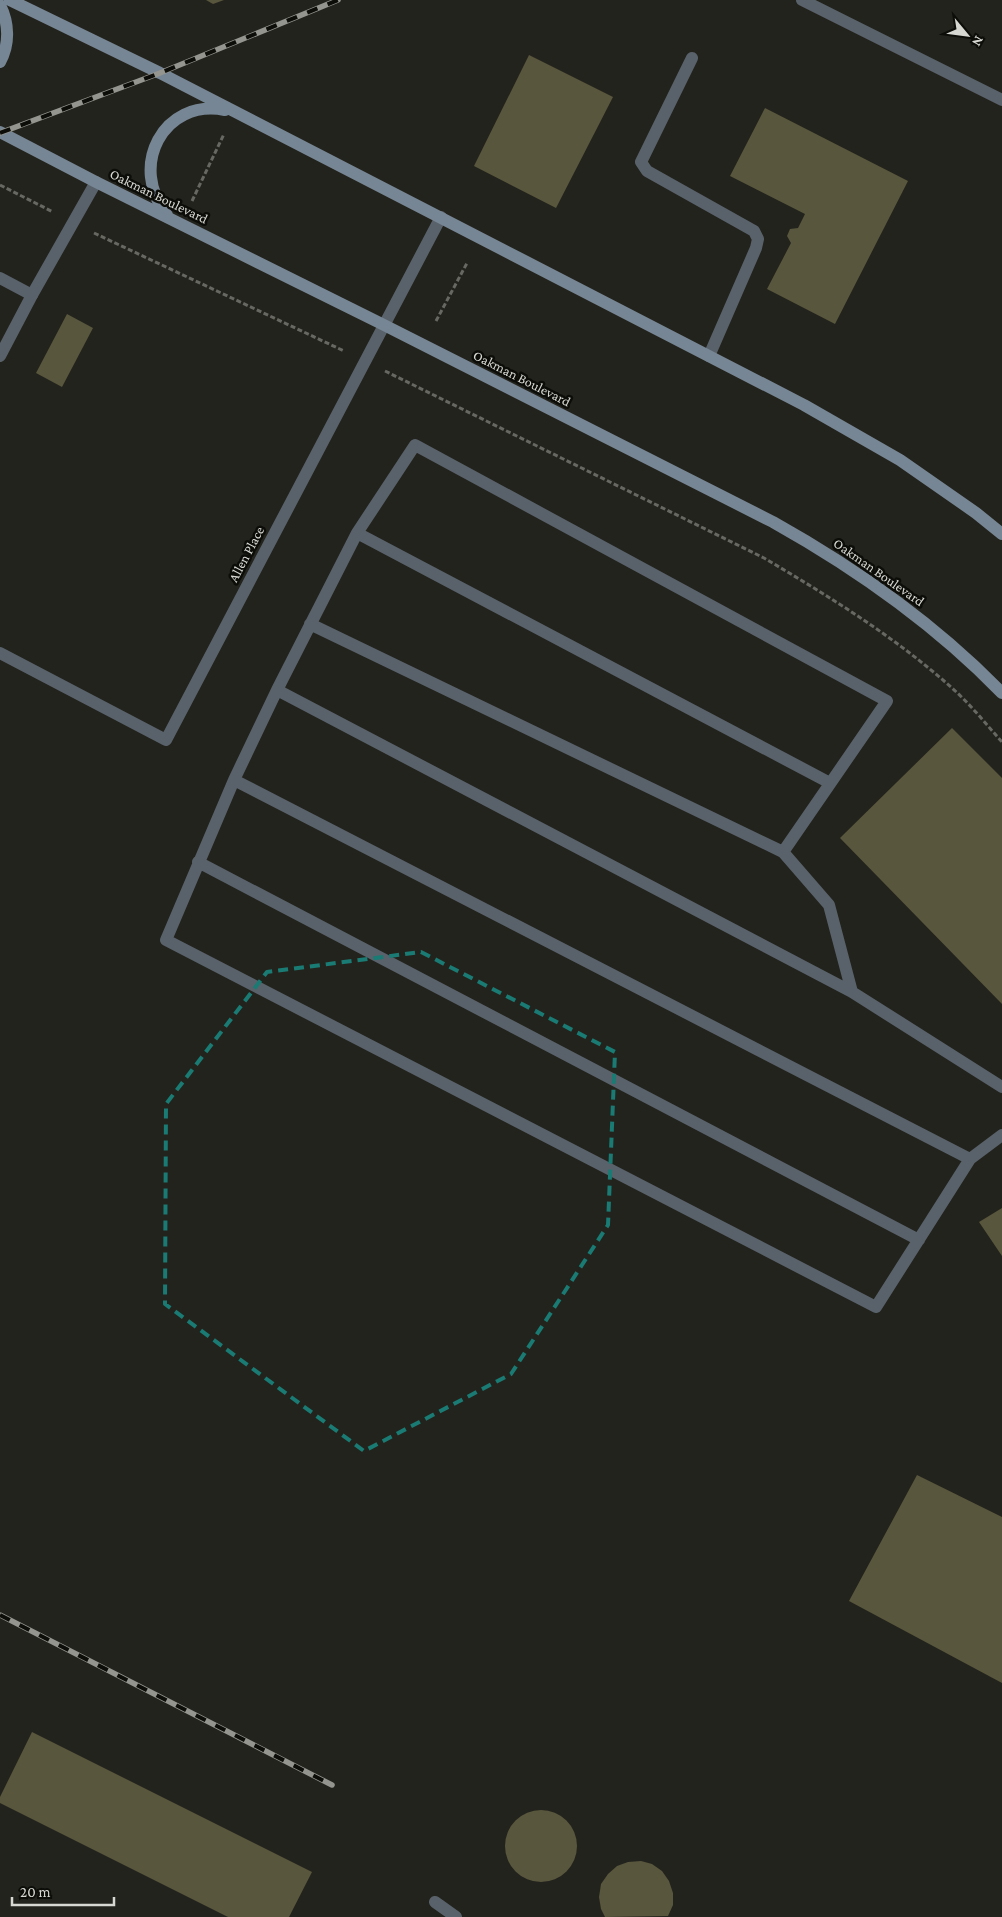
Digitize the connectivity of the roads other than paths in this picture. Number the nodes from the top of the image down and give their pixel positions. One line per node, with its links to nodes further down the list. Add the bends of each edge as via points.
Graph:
1 (10, 0): 7 (street)
2 (802, 0): 6 (street)
3 (0, 5): 5 (street, via 7,28)
4 (692, 58): 16 (street, via 640,162 647,171 754,231 758,239)
5 (0, 62)
6 (1002, 100)
7 (233, 111): 10 (street); 11 (street, via 215,108 181,116 167,127 157,142 149,174 160,205)
8 (0, 132): 9 (street, Oakman Boulevard)
9 (96, 182): 11 (street, Oakman Boulevard); 13 (street)
10 (441, 217): 14 (street, Allen Place); 16 (street)
11 (170, 218): 14 (street, Oakman Boulevard)
12 (0, 278): 13 (street)
13 (32, 294): 15 (street)
14 (384, 325): 20 (street, Allen Place, via 166,740); 22 (street, Oakman Boulevard, via 764,517 824,551 873,583 935,631)
15 (0, 356)
16 (709, 356): 18 (street, via 900,460)
17 (357, 533): 19 (street); 24 (street); 24 (street, via 415,445 887,701)
18 (1002, 534)
19 (310, 624): 21 (street); 25 (street)
20 (0, 653)
21 (277, 690): 23 (street); 27 (street)
22 (1002, 693)
23 (234, 780): 26 (street); 30 (street)
24 (830, 782): 25 (street)
25 (783, 852): 27 (street, via 830,904)
26 (198, 862): 31 (street); 31 (street, via 166,940 876,1306)
27 (852, 992): 28 (street)
28 (1002, 1087)
29 (1002, 1135): 30 (street)
30 (970, 1160): 31 (street)
31 (919, 1240)
32 (435, 1902): 33 (street)
33 (456, 1917)

